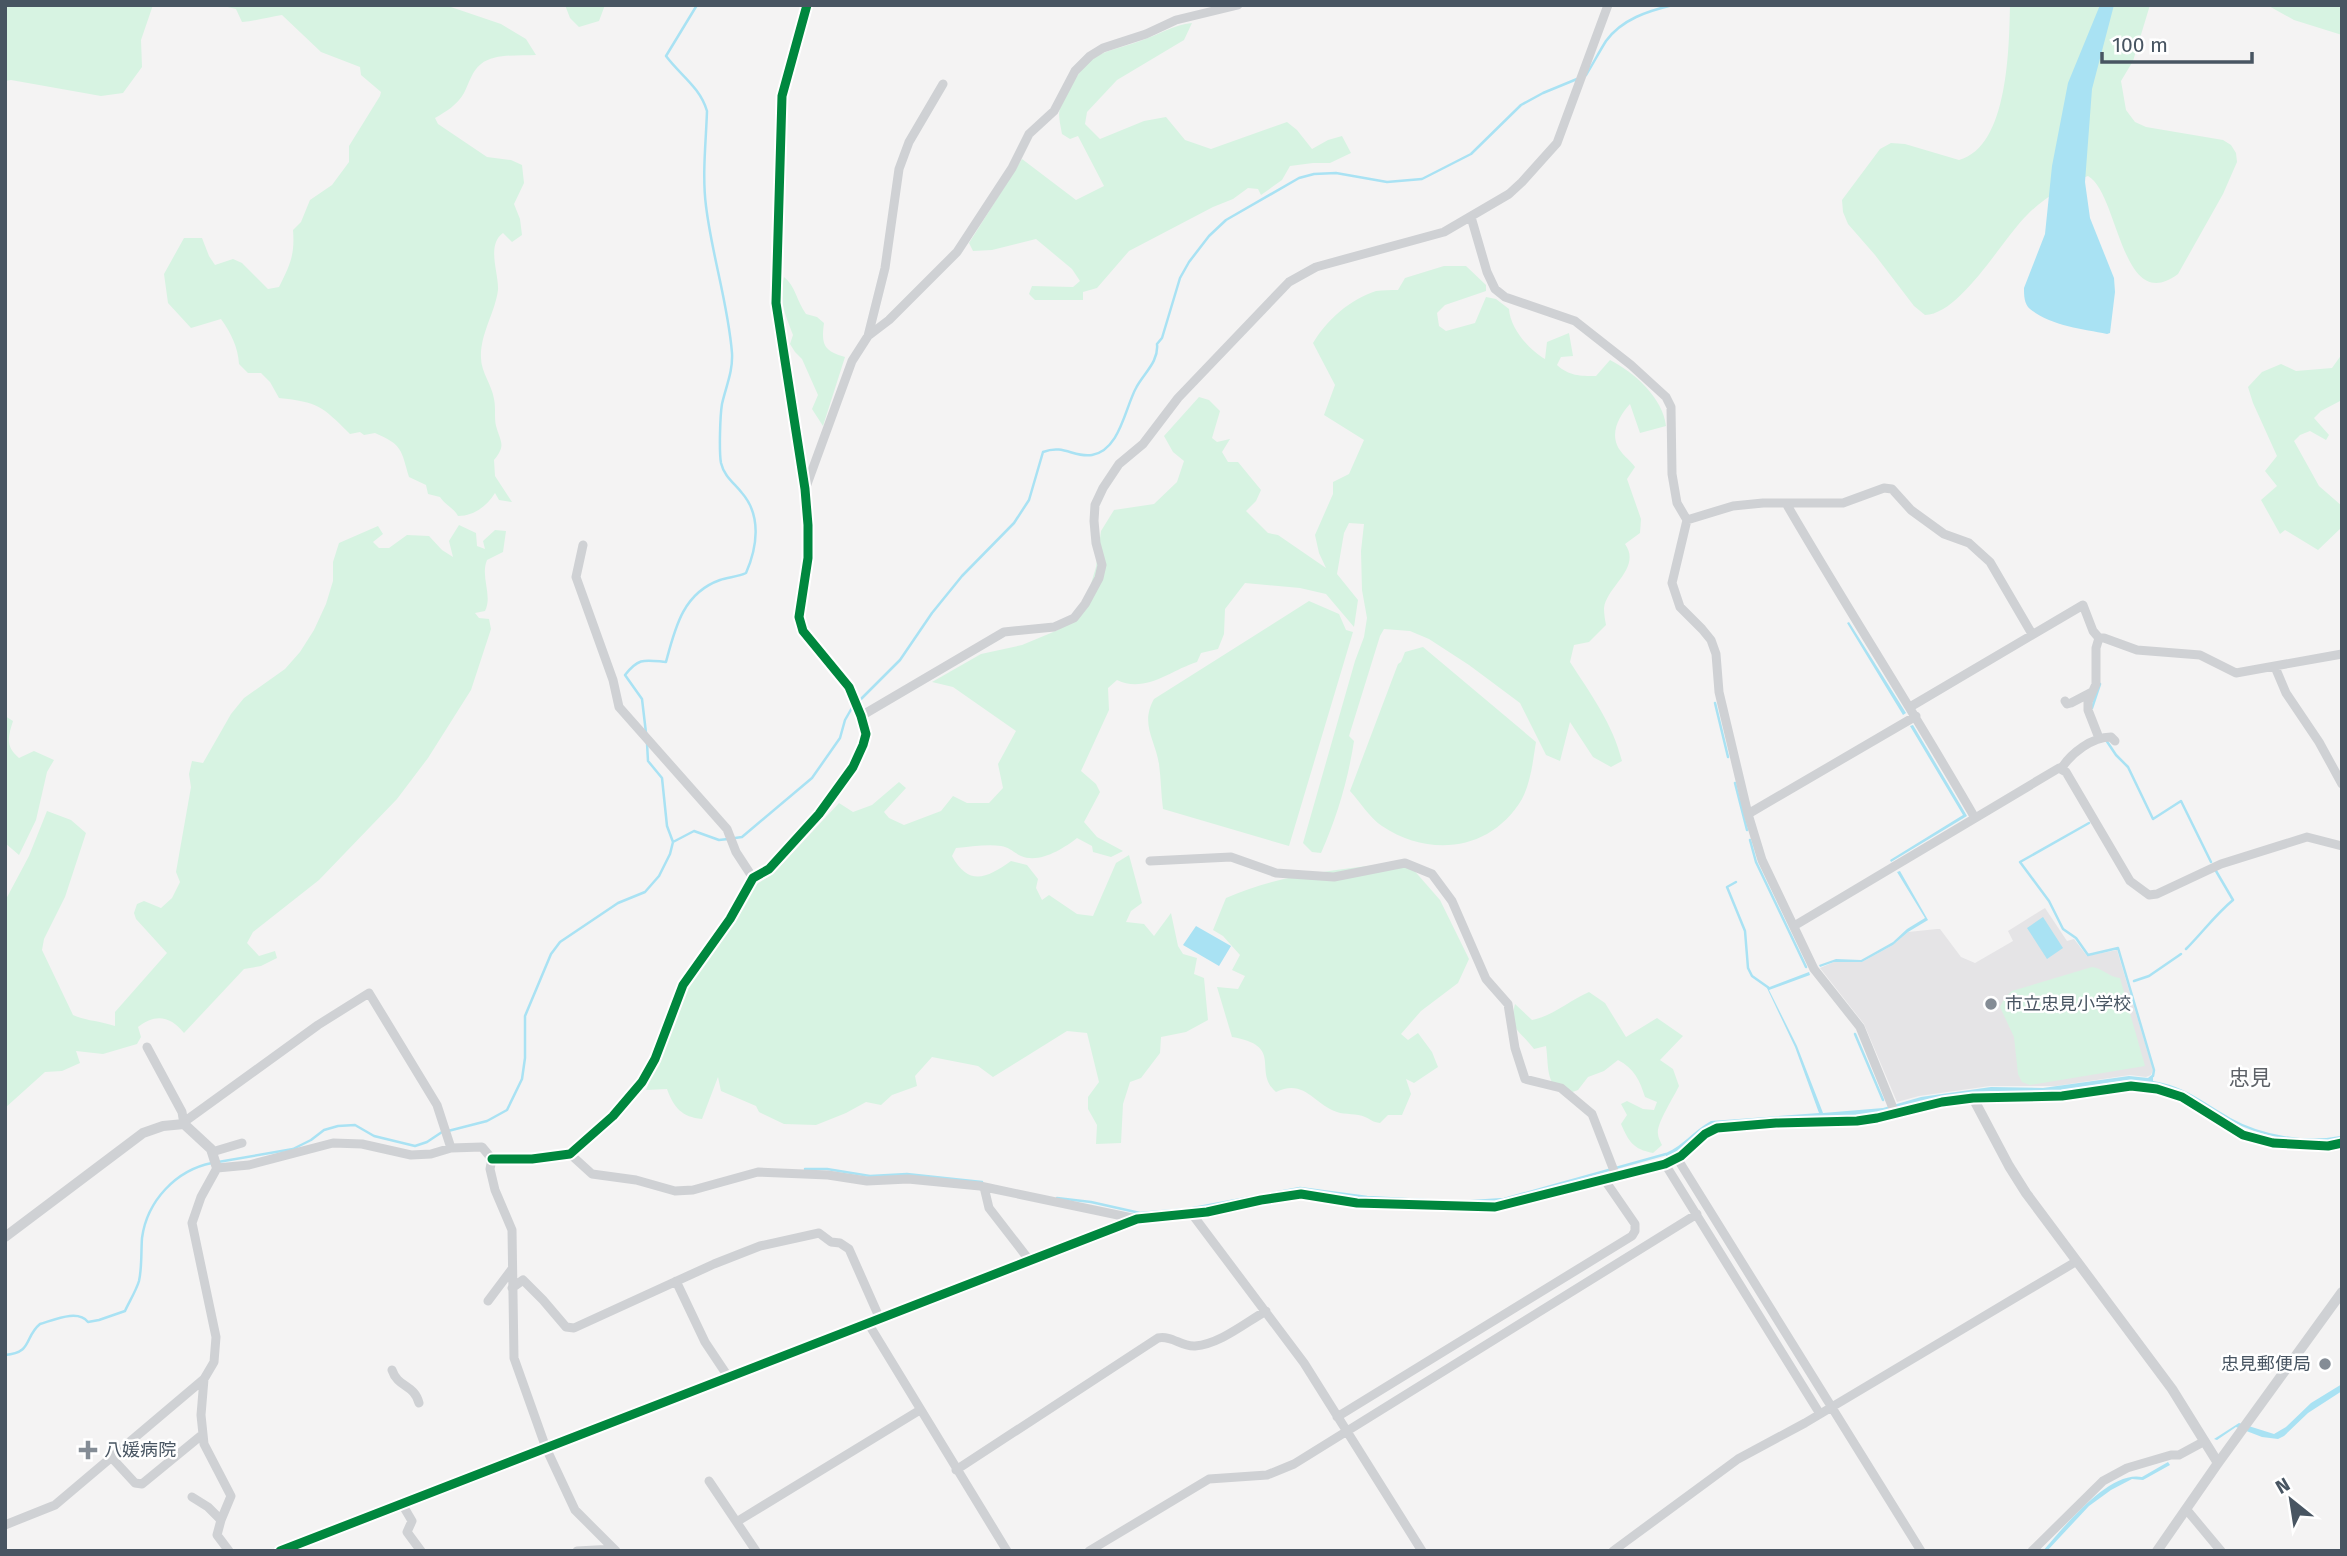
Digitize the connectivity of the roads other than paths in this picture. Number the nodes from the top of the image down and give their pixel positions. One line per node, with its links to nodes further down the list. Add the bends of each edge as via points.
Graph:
1 (807, 5): 8 (street, via 782,96 776,303)
2 (1238, 5): 4 (street)
3 (1608, 5): 6 (street, via 1557,143 1509,194)
4 (1210, 9): 7 (street, via 1103,47 1090,56 1075,71 1054,111 1029,134 1012,169 957,252)
5 (943, 84): 7 (street, via 909,142 899,169 885,268)
6 (1471, 217): 10 (street, via 1494,289 1511,300 1576,321 1666,397 1671,407 1675,493); 19 (street, via 1444,232 1315,267 1289,282 1178,398 1103,488 1094,521 1100,578 1074,618 1054,628 1004,632)
7 (868, 336): 8 (street, via 852,360)
8 (805, 489): 19 (street, via 808,558 799,617 803,631 849,687)
9 (1787, 505): 10 (street, via 1733,506); 12 (street, via 1843,503 1892,489 1911,510 1944,534 1969,543 1990,562); 18 (street)
10 (1687, 520): 24 (street, via 1672,583 1680,607 1711,640 1716,654 1719,692)
11 (583, 545): 28 (street, via 576,577 619,707 727,829)
12 (2032, 634): 13 (street, via 2083,606); 18 (street)
13 (2099, 638): 15 (street, via 2137,650 2200,655 2235,673); 16 (street)
14 (2342, 654): 15 (street)
15 (2275, 667): 23 (street)
16 (2093, 692): 17 (street, via 2071,703); 20 (street, via 2088,710)
17 (2065, 701)
18 (1913, 711): 24 (street); 25 (street)
19 (861, 716): 28 (street, via 866,734 853,767 769,870)
20 (2099, 738): 21 (street); 22 (street)
21 (2115, 741)
22 (2062, 769): 25 (street); 26 (street, via 2130,881 2150,895 2221,864 2307,836)
23 (2342, 784)
24 (1748, 814): 29 (street, via 1762,860)
25 (1975, 818): 29 (street)
26 (2342, 846)
27 (1150, 861): 43 (street, via 1231,857 1276,873 1334,877 1405,863 1432,874 1452,901 1486,979 1508,1004 1525,1079 1561,1088 1592,1114)
28 (753, 877): 38 (street, via 730,919 683,985 642,1082 613,1116)
29 (1794, 926): 32 (street, via 1814,969 1860,1027)
30 (148, 1047): 33 (street)
31 (1973, 1098): 32 (street); 35 (street, via 2154,1088 2182,1097 2243,1135 2273,1143); 51 (street, via 2009,1166)
32 (1895, 1113): 39 (street, via 1857,1121 1717,1128)
33 (184, 1123): 36 (street, via 369,993 438,1105); 37 (street); 49 (street, via 144,1133)
34 (242, 1143): 37 (street)
35 (2342, 1143)
36 (452, 1148): 40 (street, via 482,1147); 42 (street, via 411,1155 333,1143 249,1165)
37 (212, 1153): 42 (street)
38 (570, 1154): 40 (street); 45 (street, via 592,1174 674,1191 693,1191 758,1172)
39 (1677, 1158): 41 (street); 64 (street)
40 (492, 1159): 52 (street, via 495,1190 512,1230)
41 (1665, 1164): 43 (street); 47 (street)
42 (217, 1168): 62 (street, via 192,1223 216,1337 214,1362)
43 (1616, 1176): 44 (street)
44 (1604, 1179): 46 (street, via 1495,1207 1357,1203 1301,1194); 67 (street, via 1635,1224 1632,1236)
45 (984, 1187): 48 (street); 50 (street, via 989,1208)
46 (1192, 1214): 48 (street); 57 (street)
47 (1697, 1214): 66 (street); 68 (street)
48 (1137, 1219): 50 (street)
49 (5, 1237)
50 (1030, 1261): 58 (street)
51 (2077, 1261): 64 (street); 70 (street, via 2172,1389)
52 (512, 1269): 54 (street); 56 (street)
53 (676, 1281): 54 (street, via 574,1328 566,1327 523,1280); 58 (street, via 760,1246 819,1233 849,1249); 61 (street, via 705,1342)
54 (512, 1288): 71 (street, via 514,1358)
55 (2342, 1292): 73 (street)
56 (488, 1301)
57 (1266, 1311): 67 (street); 74 (street, via 1212,1342 1196,1346 1158,1338)
58 (880, 1319): 59 (street)
59 (868, 1323): 61 (street); 65 (street)
60 (392, 1370): 63 (street, via 397,1380 413,1389)
61 (729, 1378): 71 (street)
62 (205, 1379): 69 (street); 72 (street)
63 (419, 1403)
64 (1832, 1407): 66 (street); 92 (street)
65 (920, 1410): 74 (street); 80 (street)
66 (1820, 1414): 91 (street, via 1738,1459)
67 (1337, 1417): 68 (street)
68 (1346, 1431): 89 (street, via 1294,1464 1267,1475 1209,1479); 90 (street)
69 (204, 1434): 72 (street, via 142,1484 135,1483); 79 (street, via 204,1444 231,1496)
70 (2203, 1442): 73 (street); 93 (street, via 2103,1481)
71 (546, 1448): 77 (street); 82 (street, via 575,1510)
72 (111, 1457): 81 (street, via 55,1505)
73 (2218, 1463): 78 (street)
74 (956, 1470): 88 (street)
75 (709, 1480): 80 (street)
76 (192, 1497): 79 (street)
77 (402, 1504): 84 (street); 85 (street, via 412,1521 407,1532)
78 (2186, 1509): 94 (street); 95 (street)
79 (221, 1520): 83 (street, via 217,1535)
80 (738, 1521): 87 (street)
81 (5, 1525)
82 (615, 1550): 86 (street)
83 (229, 1551)
84 (281, 1551)
85 (421, 1551)
86 (577, 1551)
87 (756, 1551)
88 (1007, 1551)
89 (1089, 1551)
90 (1422, 1551)
91 (1614, 1551)
92 (1921, 1551)
93 (2032, 1551)
94 (2157, 1551)
95 (2221, 1551)

